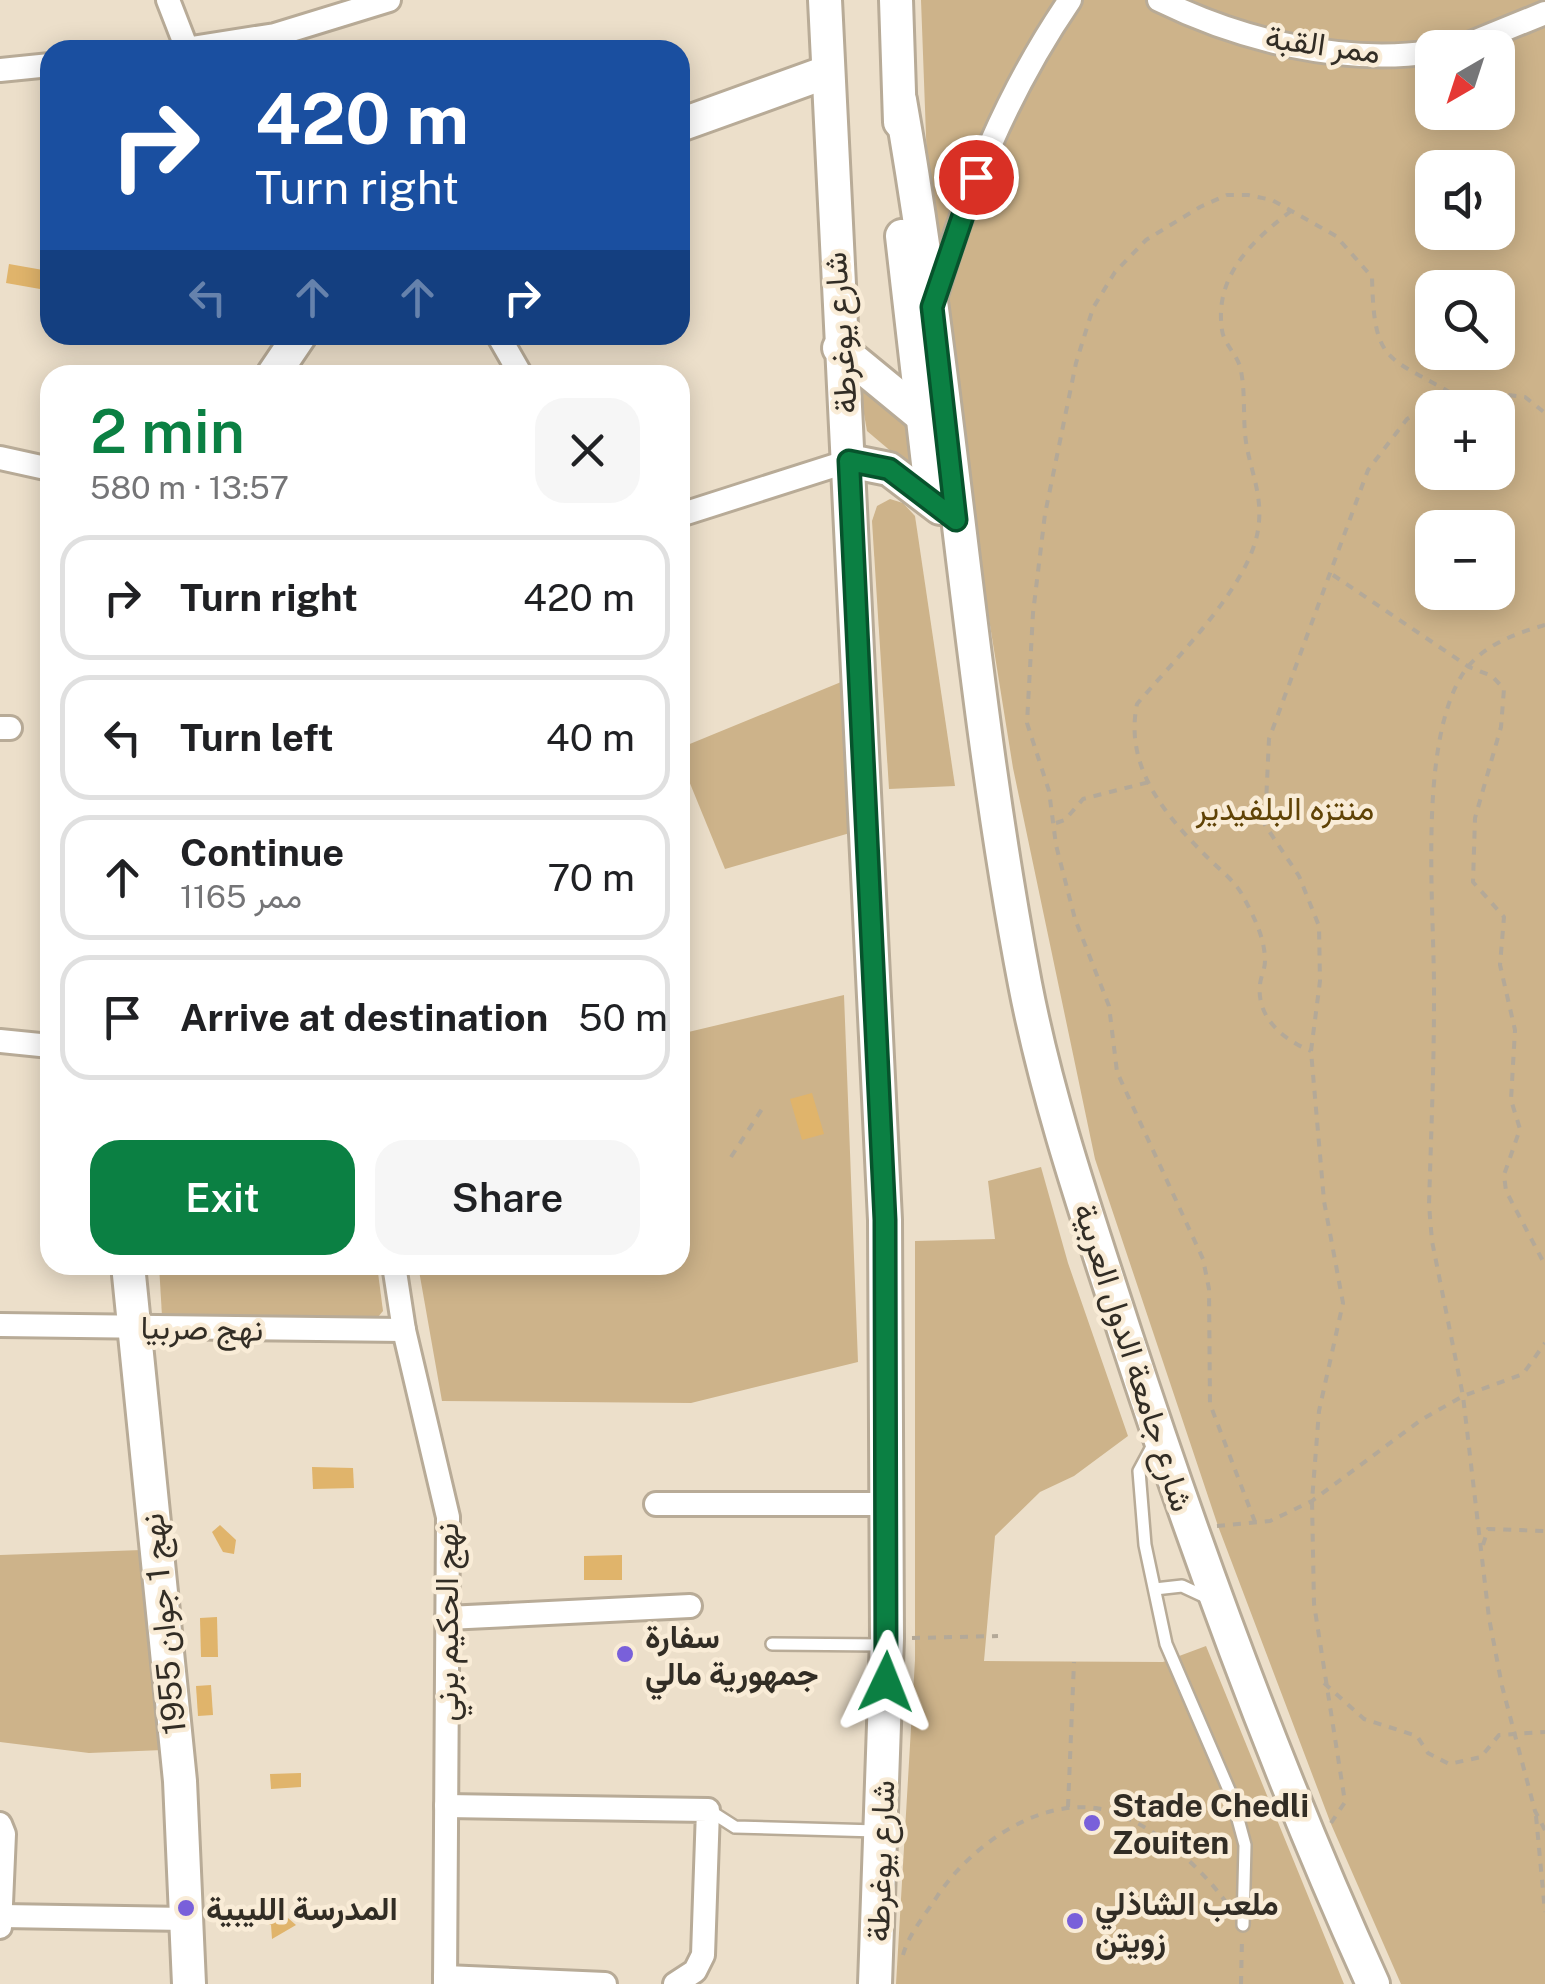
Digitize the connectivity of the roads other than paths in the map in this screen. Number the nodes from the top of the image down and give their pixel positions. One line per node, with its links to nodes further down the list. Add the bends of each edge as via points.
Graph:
1 (168, 0): 9 (street)
2 (388, 0): 10 (street)
3 (825, 0): 14 (street, شارع يوغرطة)
4 (896, 0): 15 (street, شارع جامعة الدول العربية)
5 (1070, 0): 17 (street, via 1002,116)
6 (1159, 0): 11 (street, ممر القبة, via 1291,44 1358,54)
7 (1545, 12): 8 (street)
8 (1502, 30)
9 (184, 40)
10 (244, 40)
11 (1415, 52)
12 (40, 66): 13 (street)
13 (0, 70)
14 (827, 72): 16 (street); 18 (street, شارع يوغرطة)
15 (900, 100): 17 (street, شارع جامعة الدول العربية); 19 (street, شارع جامعة الدول العربية, via 901,230)
16 (690, 121)
17 (932, 307): 20 (street, شارع جامعة الدول العربية)
18 (839, 348): 19 (street); 22 (street, شارع يوغرطة)
19 (918, 412): 20 (street); 24 (street, شارع جامعة الدول العربية)
20 (946, 440): 24 (street, شارع جامعة الدول العربية)
21 (0, 458): 23 (street)
22 (849, 461): 24 (street, via 889,469); 25 (street); 35 (street, شارع يوغرطة, via 885,1220)
23 (40, 467)
24 (945, 511): 33 (street, شارع جامعة الدول العربية, via 1026,988 1066,1150)
25 (690, 513)
26 (0, 1041): 27 (street)
27 (40, 1045)
28 (128, 1275): 31 (street, نهج 1 جوان 1955)
29 (396, 1275): 32 (street, نهج الحكيم برني)
30 (0, 1325): 31 (street, نهج صربيا)
31 (131, 1327): 32 (street, نهج صربيا); 46 (street, نهج 1 جوان 1955, via 180,1780)
32 (404, 1330): 39 (street, نهج الحكيم برني, via 448,1517)
33 (1158, 1435): 36 (lane, via 1139,1472 1138,1496); 37 (street, شارع جامعة الدول العربية)
34 (656, 1504): 35 (street)
35 (886, 1504): 41 (street, شارع يوغرطة)
36 (1155, 1590): 37 (lane, via 1182,1586); 48 (lane, via 1166,1644 1232,1797 1245,1845)
37 (1218, 1603): 54 (street, شارع جامعة الدول العربية)
38 (690, 1606): 39 (street)
39 (447, 1618): 42 (street, نهج الحكيم برني)
40 (772, 1644): 41 (lane)
41 (887, 1645): 45 (street, شارع يوغرطة)
42 (446, 1806): 43 (street); 50 (street, نهج الحكيم برني)
43 (708, 1810): 45 (lane, via 735,1828); 53 (street, via 703,1955 695,1971)
44 (0, 1824): 47 (street)
45 (881, 1831): 49 (street, شارع يوغرطة)
46 (186, 1919): 47 (street); 51 (street, نهج 1 جوان 1955)
47 (1, 1922)
48 (1243, 1926)
49 (888, 1976)
50 (445, 1980): 52 (street)
51 (188, 1984)
52 (605, 1984)
53 (676, 1984)
54 (1374, 1984)

